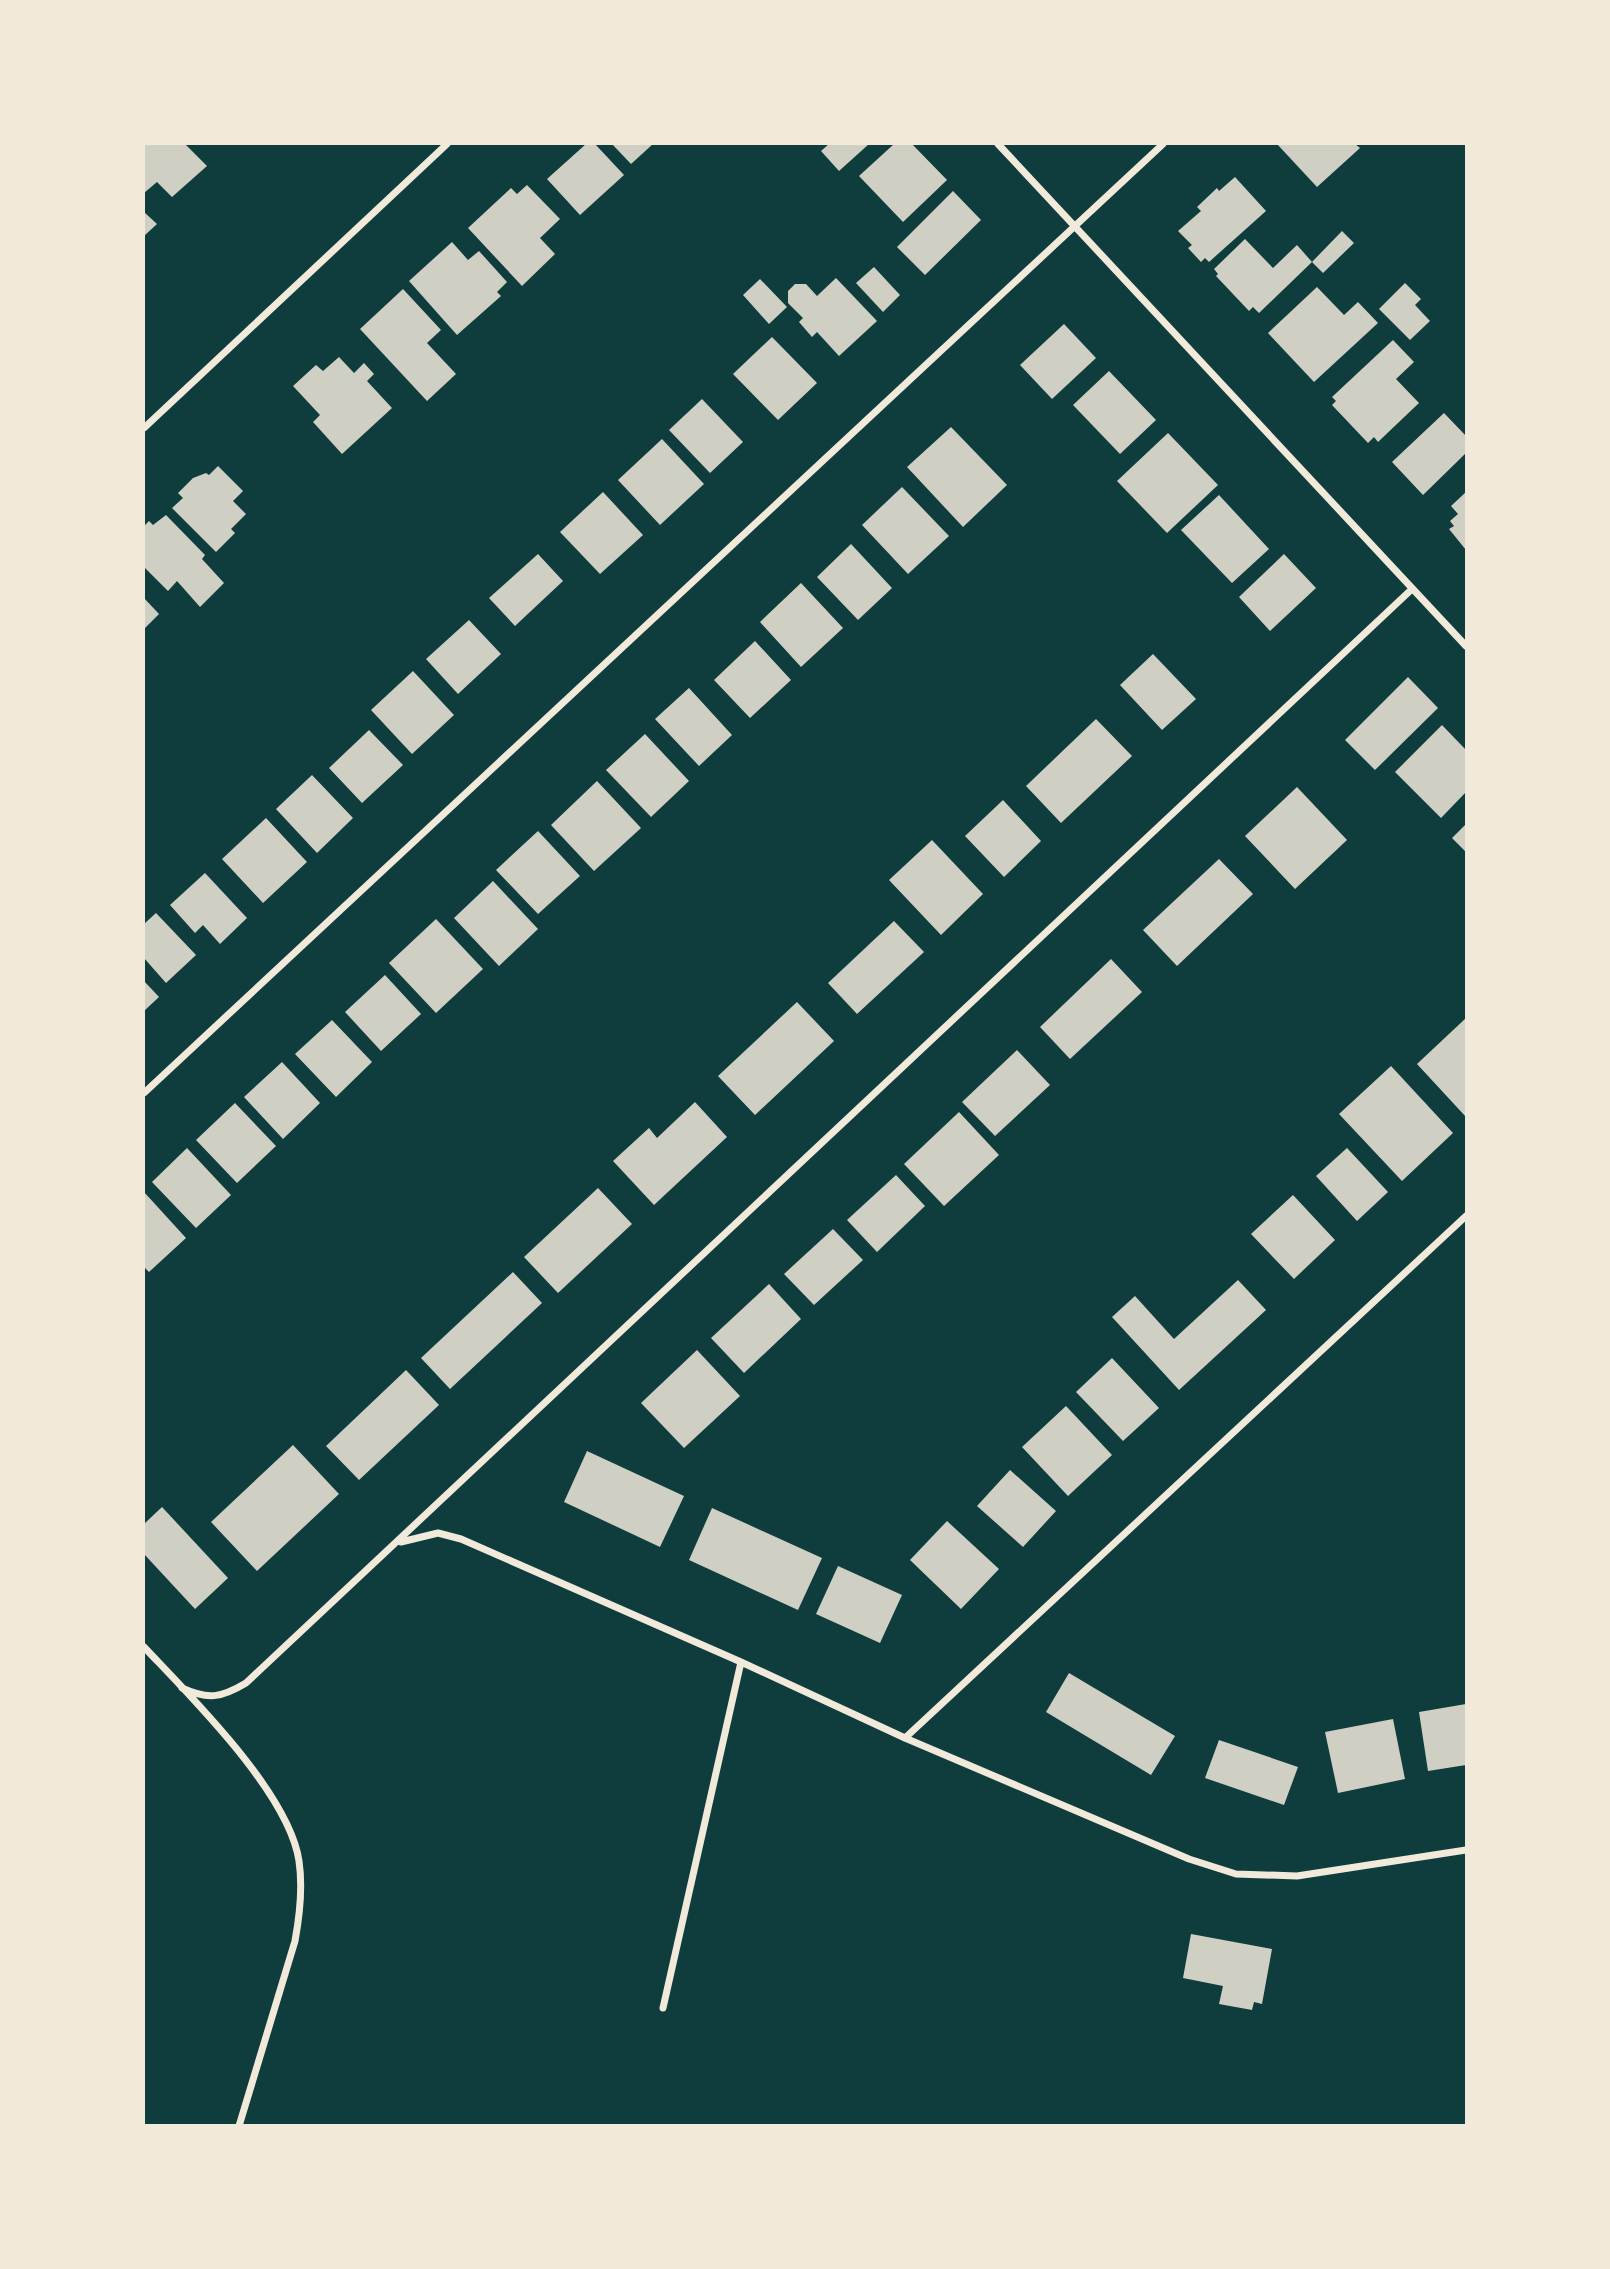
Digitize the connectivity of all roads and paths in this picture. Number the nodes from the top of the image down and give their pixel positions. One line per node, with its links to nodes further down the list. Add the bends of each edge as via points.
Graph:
1 (447, 144): 5 (street)
2 (998, 144): 4 (street)
3 (1163, 144): 4 (street)
4 (1076, 227): 6 (street); 8 (street)
5 (144, 428)
6 (1412, 589): 7 (street); 10 (street)
7 (1466, 646)
8 (144, 1093)
9 (1466, 1216): 14 (street)
10 (397, 1544): 12 (street, via 438,1533 461,1539); 13 (street, via 246,1683 217,1696 201,1697)
11 (144, 1647): 13 (street)
12 (741, 1662): 14 (street); 16 (street)
13 (182, 1688): 17 (street, via 274,1799 299,1859 300,1913 295,1941)
14 (905, 1738): 15 (street, via 1189,1859 1236,1874 1297,1876)
15 (1466, 1850)
16 (663, 2008)
17 (239, 2126)

